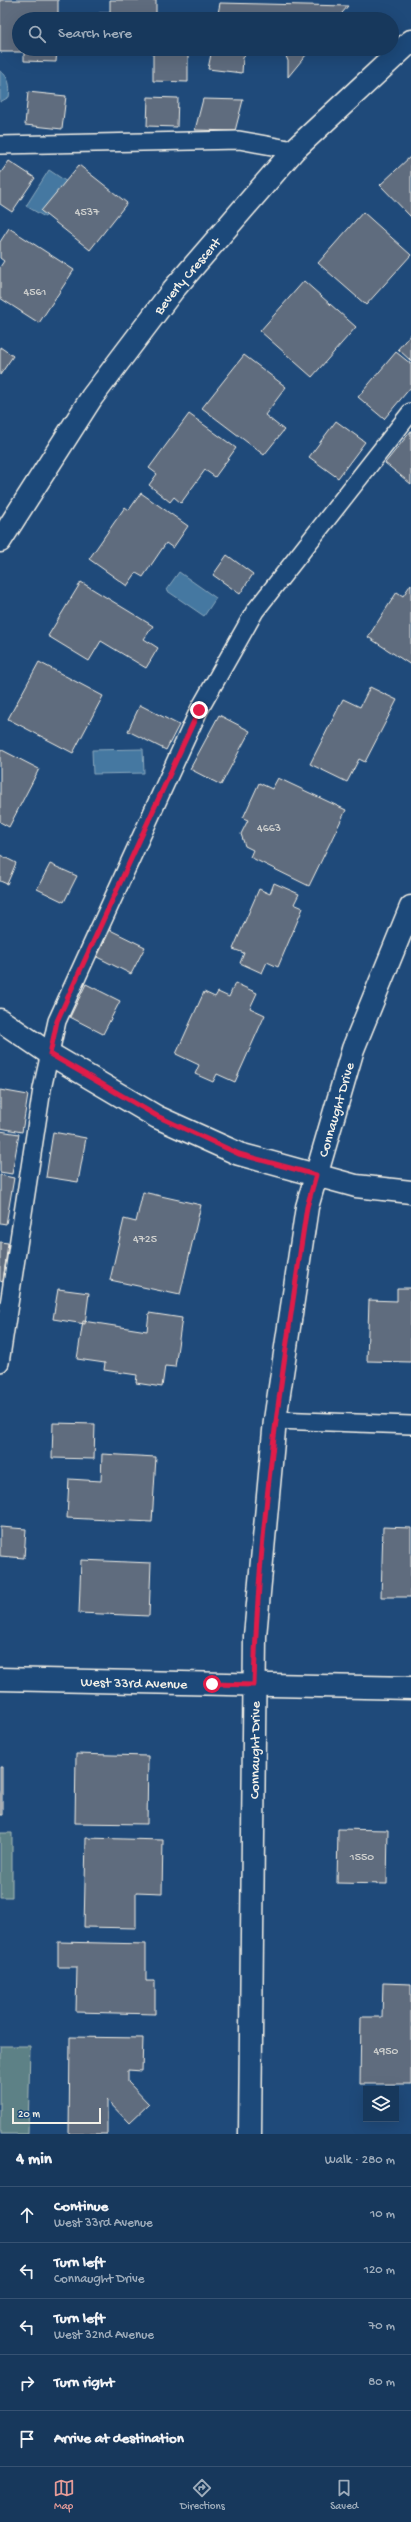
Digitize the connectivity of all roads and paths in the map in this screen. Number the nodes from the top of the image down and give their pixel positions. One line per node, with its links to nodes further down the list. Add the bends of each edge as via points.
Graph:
1 (411, 41): 2 (street, Beverly Crescent)
2 (399, 52)
3 (395, 56): 5 (street, Beverly Crescent)
4 (0, 145): 5 (lane, via 239,140)
5 (294, 150): 7 (street, Beverly Crescent, via 173,290 97,391)
6 (411, 412): 10 (lane, via 255,610 199,710 57,1021)
7 (0, 541)
8 (411, 907): 11 (street, Connaught Drive, via 353,1049)
9 (0, 1020): 10 (street)
10 (50, 1054): 11 (street, via 157,1116 239,1154); 13 (lane, via 42,1089)
11 (316, 1175): 12 (street, via 356,1186); 14 (street, Connaught Drive, via 307,1207)
12 (411, 1192)
13 (0, 1362)
14 (275, 1420): 15 (lane); 17 (street, Connaught Drive, via 255,1636)
15 (411, 1425)
16 (0, 1679): 17 (street, West 33rd Avenue)
17 (254, 1685): 18 (street, West 33rd Avenue); 19 (street, Connaught Drive)
18 (411, 1688)
19 (250, 2134)

